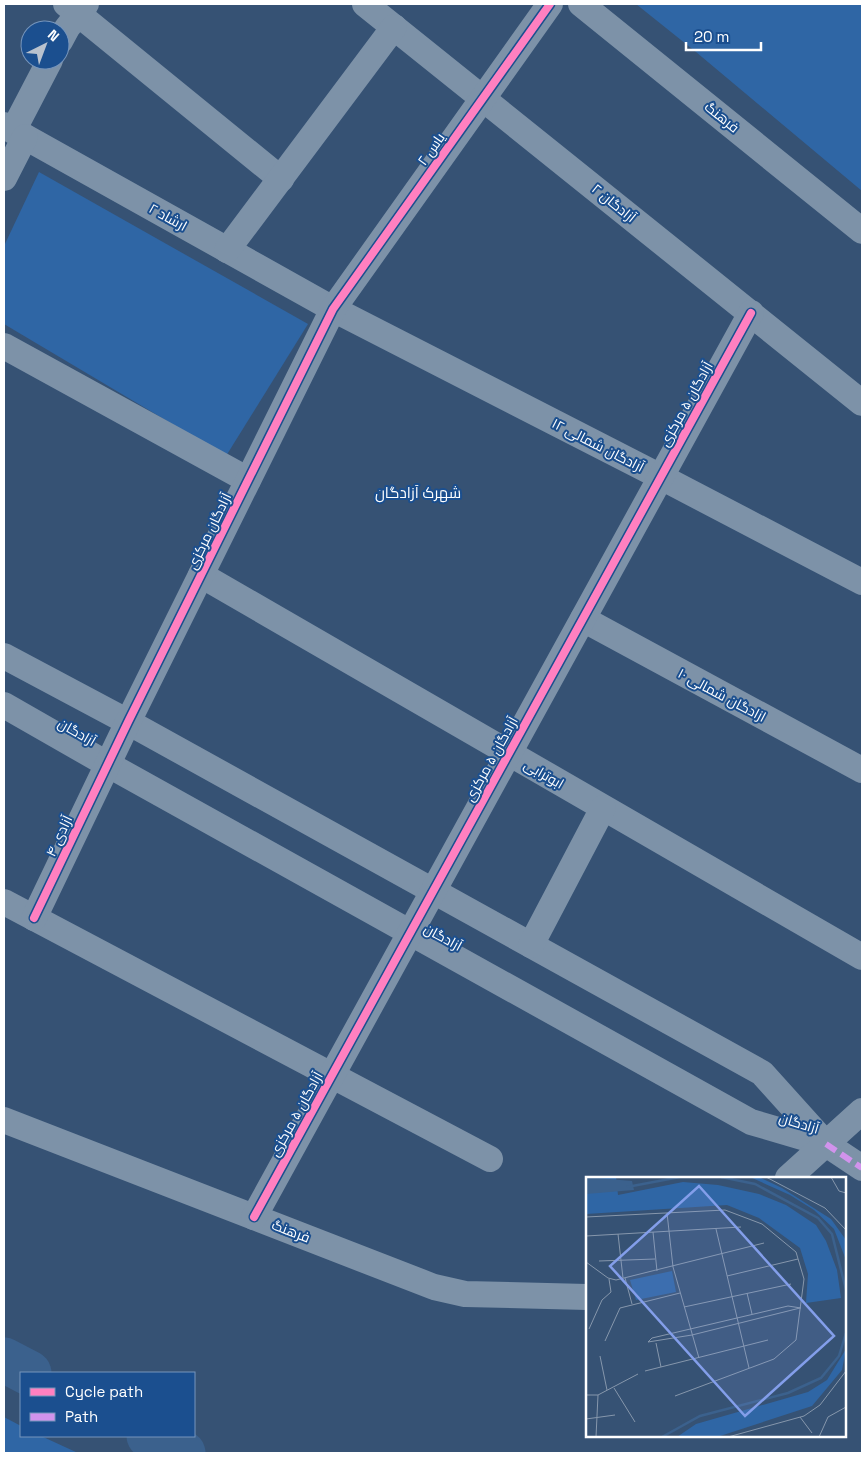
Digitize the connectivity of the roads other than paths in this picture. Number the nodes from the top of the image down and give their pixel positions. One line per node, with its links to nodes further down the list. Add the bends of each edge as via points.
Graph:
1 (365, 4): 6 (street, آزادگان ۲)
2 (550, 4): 8 (street, یاس ۲)
3 (581, 4): 12 (street, فرهنگ)
4 (76, 7): 5 (street); 11 (street)
5 (70, 21)
6 (394, 27): 8 (street, آزادگان ۲); 11 (street)
7 (45, 70): 9 (street)
8 (483, 98): 14 (street, یاس ۲); 15 (street, آزادگان ۲)
9 (14, 131): 10 (street); 13 (street, ارشاد ۲)
10 (4, 178)
11 (281, 179): 13 (street)
12 (862, 231)
13 (227, 250): 14 (street, ارشاد ۲)
14 (333, 310): 18 (street, آزادگان شمالی ۱۲); 19 (street, آزادگان مرکزی)
15 (751, 313): 17 (street, آزادگان ۲); 18 (street, آزادگان ۵ مرکزی)
16 (4, 346): 19 (street)
17 (862, 403)
18 (661, 477): 21 (street, آزادگان شمالی ۱۲); 22 (street, آزادگان ۵ مرکزی)
19 (248, 480): 20 (street, آزادگان مرکزی)
20 (201, 575): 25 (street, آزادگان مرکزی); 26 (street, ابوترابی)
21 (862, 582)
22 (583, 619): 26 (street, آزادگان ۵ مرکزی); 28 (street, ازادگان شمالی ۱۰)
23 (4, 656): 25 (street, آزادگان)
24 (4, 705): 27 (street, آزادگان)
25 (128, 722): 27 (street, آزادگان مرکزی); 30 (street, آزادگان)
26 (509, 753): 29 (street, ابوترابی); 30 (street, آزادگان ۵ مرکزی)
27 (107, 764): 32 (street, آزادی ۴); 33 (street, آزادگان)
28 (862, 770)
29 (604, 808): 34 (street); 35 (street, ابوترابی)
30 (433, 891): 33 (street, آزادگان ۵ مرکزی); 34 (street, آزادگان)
31 (4, 902): 32 (street)
32 (34, 918): 36 (street)
33 (410, 933): 36 (street, آزادگان ۵ مرکزی); 39 (street, آزادگان, via 750,1122)
34 (532, 945): 39 (street, آزادگان, via 762,1073)
35 (862, 958)
36 (332, 1075): 40 (street); 43 (street, آزادگان ۵ مرکزی)
37 (862, 1111): 39 (street)
38 (4, 1120): 43 (street, فرهنگ)
39 (826, 1144): 41 (street); 42 (street)
40 (490, 1159)
41 (862, 1168)
42 (789, 1177)
43 (254, 1217): 44 (street, فرهنگ, via 452,1292)
44 (586, 1297)

